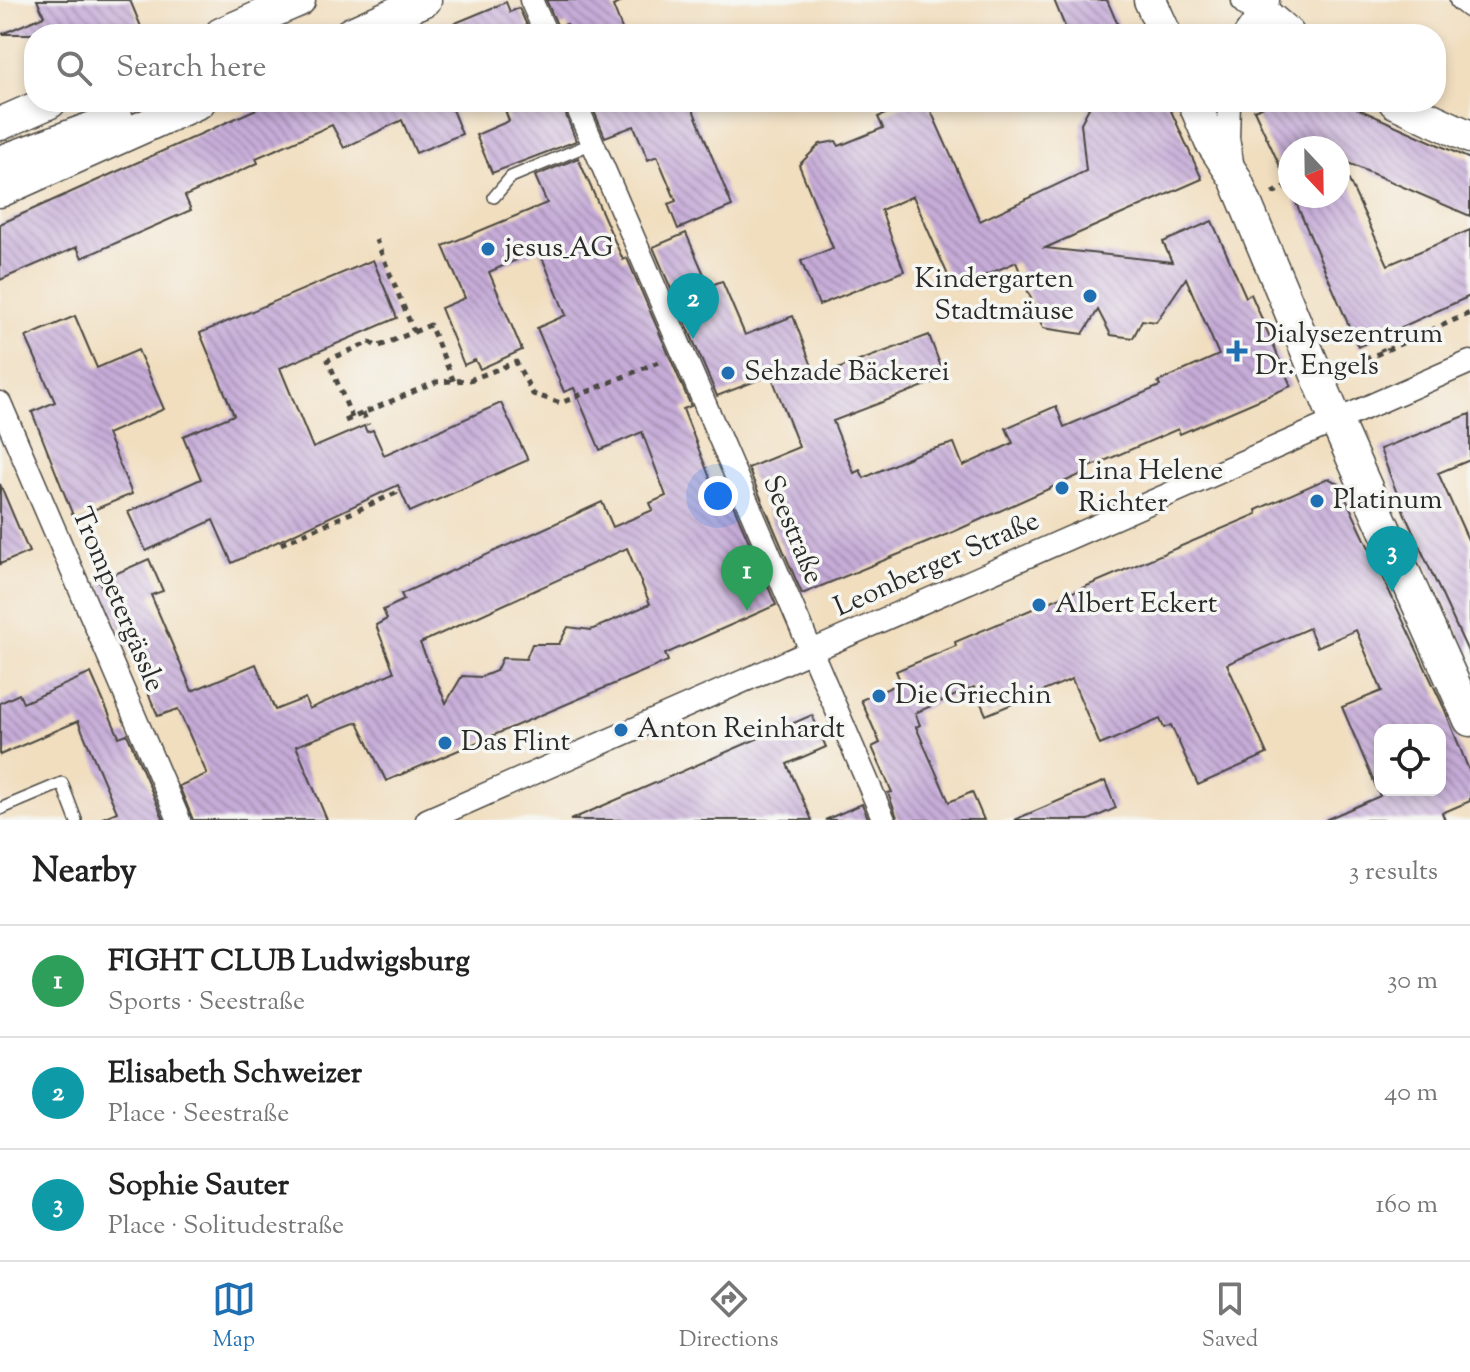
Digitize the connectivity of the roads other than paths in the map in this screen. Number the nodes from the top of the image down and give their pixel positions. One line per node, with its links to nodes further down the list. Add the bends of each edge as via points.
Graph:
1 (299, 0): 8 (street)
2 (425, 0): 9 (street)
3 (531, 0): 10 (street)
4 (1150, 0): 11 (street)
5 (1461, 0): 6 (street)
6 (1470, 7)
7 (1255, 11): 12 (street)
8 (245, 24)
9 (372, 24)
10 (542, 24)
11 (1161, 24)
12 (1274, 24)
13 (27, 112): 21 (street)
14 (92, 112): 24 (street)
15 (128, 112): 24 (street)
16 (177, 112): 27 (street)
17 (579, 112): 23 (street, Seestraße)
18 (1198, 112): 26 (street, via 1210,140)
19 (1229, 112): 26 (street, via 1228,138)
20 (1416, 112): 22 (street)
21 (0, 124)
22 (1470, 137)
23 (593, 143): 28 (lane, via 511,177); 32 (street, Seestraße)
24 (34, 147): 25 (street)
25 (0, 162)
26 (1251, 178): 31 (street)
27 (0, 191)
28 (494, 197)
29 (1470, 362): 31 (street, Leonberger Straße)
30 (0, 403): 36 (street, Trompetergässle)
31 (1337, 423): 32 (street, Leonberger Straße); 33 (street)
32 (812, 652): 37 (street, Leonberger Straße); 38 (street, Seestraße)
33 (1470, 720)
34 (0, 809): 35 (lane, via 62,783)
35 (76, 820)
36 (179, 820)
37 (427, 820)
38 (884, 820)

